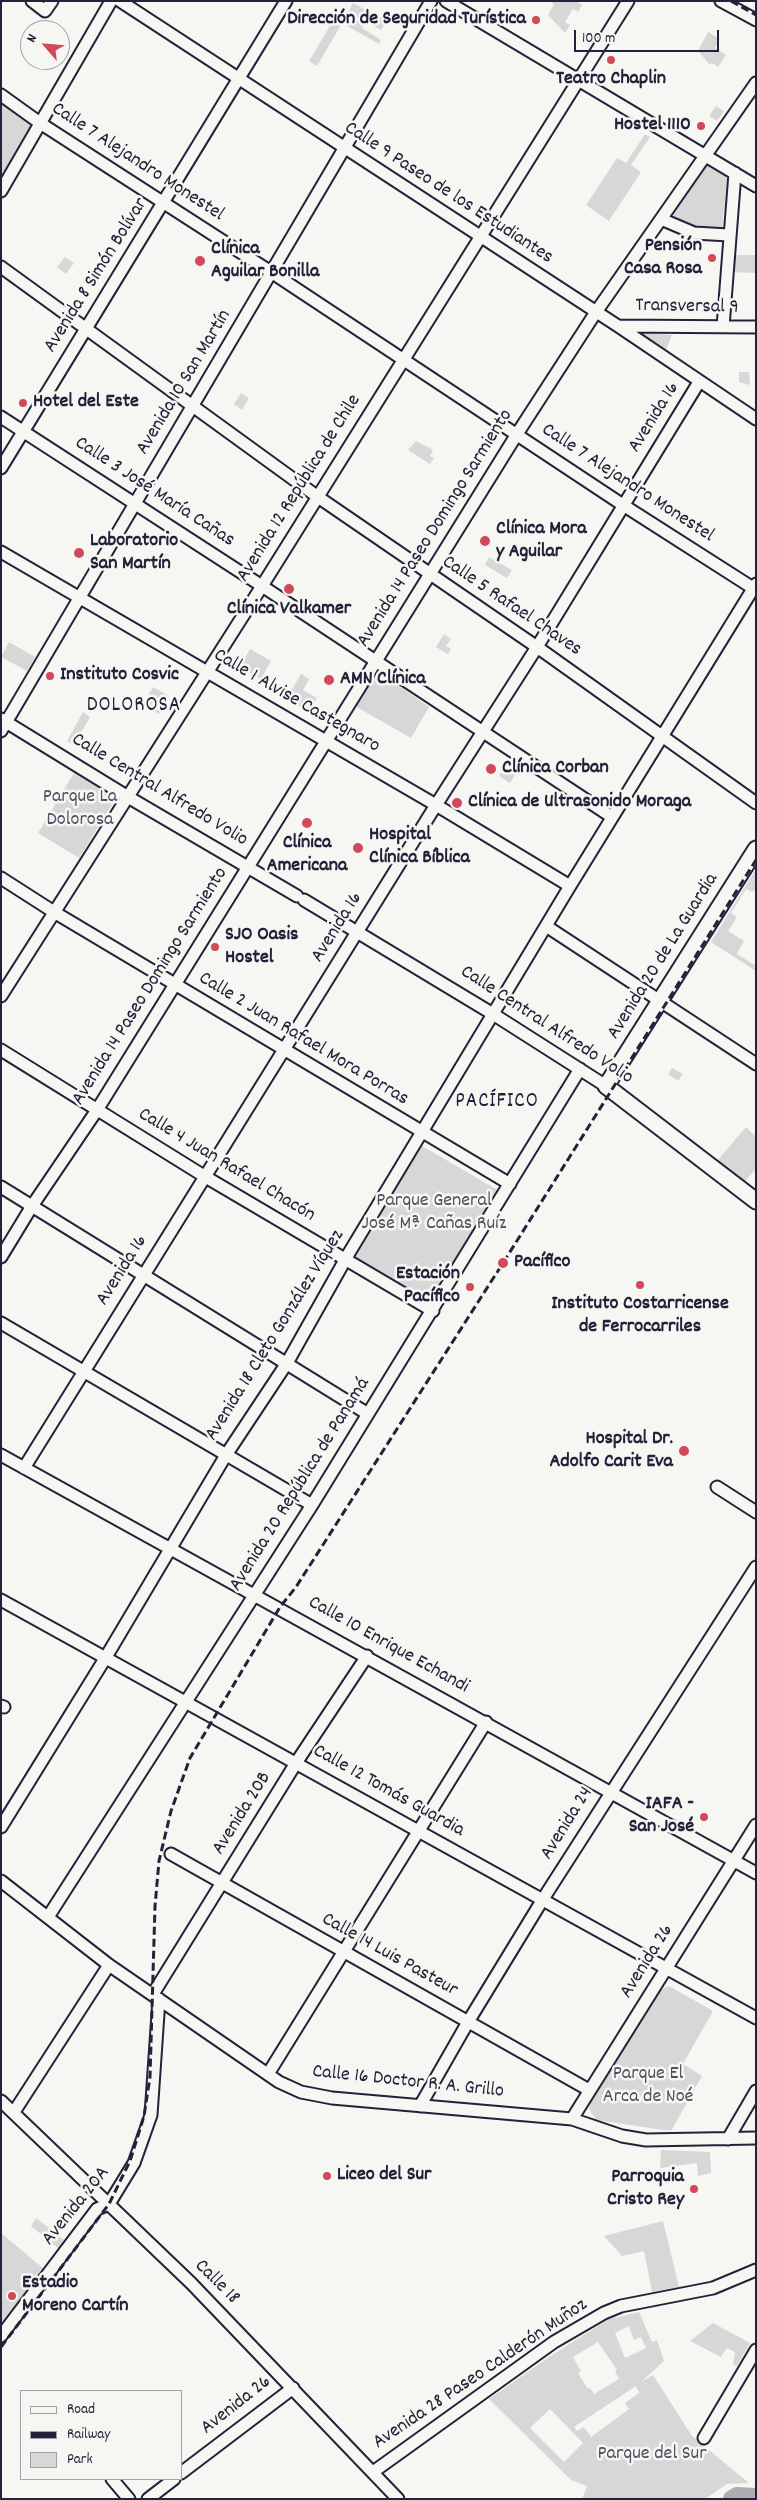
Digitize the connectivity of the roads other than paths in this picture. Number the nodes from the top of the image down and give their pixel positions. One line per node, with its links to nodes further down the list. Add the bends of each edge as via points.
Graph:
1 (32, 1): 2 (street, via 45,11)
2 (52, 1)
3 (111, 1): 15 (street)
4 (120, 1): 11 (street, Calle 9 Paseo de los Estudiantes)
5 (286, 1): 11 (street, Avenida 8 Simón Bolívar)
6 (431, 1): 16 (street, Avenida 10 San Martín)
7 (446, 1): 12 (street)
8 (628, 1): 12 (street, Avenida 12 República de Chile)
9 (721, 1): 10 (street)
10 (756, 20)
11 (239, 80): 16 (street, Calle 9 Paseo de los Estudiantes); 21 (street, Avenida 8 Simón Bolívar)
12 (580, 81): 17 (street); 24 (street, Avenida 12 República de Chile)
13 (756, 83): 17 (street, Avenida 14 Paseo Domingo Sarmiento)
14 (1, 95): 15 (street, Calle 7 Alejandro Monestel)
15 (40, 123): 20 (street); 21 (street, Calle 7 Alejandro Monestel)
16 (343, 149): 24 (street, Calle 9 Paseo de los Estudiantes); 26 (street, Avenida 10 San Martín)
17 (705, 155): 18 (street); 22 (street, Avenida 14 Paseo Domingo Sarmiento)
18 (735, 173): 19 (street); 23 (street)
19 (756, 186)
20 (1, 191)
21 (164, 203): 26 (street, Calle 7 Alejandro Monestel); 31 (street, Avenida 8 Simón Bolívar)
22 (661, 218): 23 (street, via 694,233); 27 (street, Avenida 14 Paseo Domingo Sarmiento)
23 (729, 235): 29 (street)
24 (480, 236): 27 (street, Calle 9 Paseo de los Estudiantes); 32 (street, Avenida 12 República de Chile)
25 (1, 267): 31 (street, Calle 5 Rafael Chaves)
26 (272, 272): 32 (street, Calle 7 Alejandro Monestel); 34 (street, Avenida 10 San Martín)
27 (596, 312): 28 (street, Calle 9 Paseo de los Estudiantes); 38 (street, Avenida 14 Paseo Domingo Sarmiento)
28 (618, 326): 29 (street, Transversal 9); 33 (street, Calle 9 Paseo de los Estudiantes)
29 (723, 327): 30 (street, Transversal 9)
30 (756, 327)
31 (86, 329): 34 (street, Calle 5 Rafael Chaves); 37 (street, Avenida 8 Simón Bolívar)
32 (404, 360): 38 (street, Calle 7 Alejandro Monestel); 40 (street, Avenida 12 República de Chile)
33 (700, 382): 36 (street, Calle 9 Paseo de los Estudiantes); 42 (street, Avenida 16)
34 (194, 405): 40 (street, Calle 5 Rafael Chaves); 41 (street, Avenida 10 San Martín)
35 (1, 417): 37 (street, Calle 3 José María Cañas)
36 (756, 419)
37 (23, 431): 39 (street, Avenida 8 Simón Bolívar); 41 (street, Calle 3 José María Cañas)
38 (517, 434): 42 (street, Calle 7 Alejandro Monestel); 44 (street, Avenida 14 Paseo Domingo Sarmiento)
39 (1, 468)
40 (318, 497): 44 (street, Calle 5 Rafael Chaves); 45 (street, Avenida 12 República de Chile)
41 (135, 503): 45 (street, Calle 3 José María Cañas); 47 (street, Avenida 10 San Martín)
42 (623, 505): 46 (street, Calle 7 Alejandro Monestel); 48 (street, Avenida 16)
43 (1, 552): 47 (street, Calle 1 Alvise Castegnaro)
44 (429, 574): 48 (street, Calle 5 Rafael Chaves); 49 (street, Avenida 14 Paseo Domingo Sarmiento)
45 (262, 586): 49 (street, Calle 3 José María Cañas); 50 (street, Avenida 12 República de Chile)
46 (755, 587): 53 (street, Avenida 18 Cleto González Víquez)
47 (78, 598): 50 (street, Calle 1 Alvise Castegnaro); 51 (street, Avenida 10 San Martín)
48 (537, 647): 52 (street, Avenida 16); 53 (street, Calle 5 Rafael Chaves)
49 (375, 661): 52 (street, Calle 3 José María Cañas); 54 (street, Avenida 14 Paseo Domingo Sarmiento)
50 (207, 672): 54 (street, Calle 1 Alvise Castegnaro); 55 (street, Avenida 12 República de Chile)
51 (3, 724): 55 (street, Calle Central Alfredo Volio)
52 (482, 732): 57 (street, Avenida 16); 58 (street, Calle 3 José María Cañas)
53 (664, 735): 56 (street, Calle 5 Rafael Chaves); 58 (street, Avenida 18 Cleto González Víquez)
54 (326, 742): 57 (street, Calle 1 Alvise Castegnaro); 60 (street, Avenida 14 Paseo Domingo Sarmiento)
55 (128, 797): 60 (street, Calle Central Alfredo Volio); 63 (street, Avenida 12 República de Chile)
56 (756, 803)
57 (436, 805): 62 (street, Calle 1 Alvise Castegnaro); 65 (street, Avenida 16)
58 (612, 817): 62 (street, Avenida 18 Cleto González Víquez)
59 (756, 849): 68 (main road, Avenida 20 de La Guardia)
60 (248, 868): 65 (street, Calle Central Alfredo Volio); 66 (street, Avenida 14 Paseo Domingo Sarmiento)
61 (1, 878): 63 (street, Calle 2 Juan Rafael Mora Porras)
62 (570, 886): 64 (street, Avenida 18 Cleto González Víquez)
63 (54, 912): 66 (street, Calle 2 Juan Rafael Mora Porras); 67 (street, Avenida 12 República de Chile)
64 (546, 926): 68 (street); 69 (street, Avenida 18 Cleto González Víquez)
65 (358, 932): 69 (street, Calle Central Alfredo Volio); 71 (street, Avenida 16)
66 (175, 985): 71 (street, Calle 2 Juan Rafael Mora Porras); 75 (street, Avenida 14 Paseo Domingo Sarmiento)
67 (1, 996)
68 (659, 1001): 72 (street); 74 (main road, Avenida 20 de La Guardia)
69 (493, 1014): 73 (street, Calle Central Alfredo Volio); 76 (street, Avenida 18 Cleto González Víquez)
70 (1, 1050): 75 (street, Calle 4 Juan Rafael Chacón)
71 (284, 1050): 76 (street, Calle 2 Juan Rafael Mora Porras); 77 (street, Avenida 16)
72 (756, 1064)
73 (580, 1069): 74 (street, Calle Central Alfredo Volio); 78 (street, Avenida 20 República de Panamá)
74 (606, 1086): 80 (main road, Calle Central Alfredo Volio)
75 (97, 1110): 77 (street, Calle 4 Juan Rafael Chacón); 81 (street, Avenida 14 Paseo Domingo Sarmiento)
76 (422, 1133): 78 (street, Calle 2 Juan Rafael Mora Porras); 83 (street, Avenida 18 Cleto González Víquez)
77 (204, 1176): 83 (street, Calle 4 Juan Rafael Chacón); 84 (street, Avenida 16)
78 (510, 1184): 85 (street, Avenida 20 República de Panamá)
79 (1, 1187): 81 (street)
80 (756, 1201)
81 (32, 1206): 82 (street, Avenida 14 Paseo Domingo Sarmiento); 84 (street)
82 (1, 1257)
83 (346, 1260): 85 (street, Calle 4 Juan Rafael Chacón); 87 (street, Avenida 18 Cleto González Víquez)
84 (143, 1275): 87 (street); 88 (street, Avenida 16)
85 (433, 1311): 89 (street, Avenida 20 República de Panamá)
86 (1, 1323): 88 (street)
87 (287, 1363): 89 (street); 91 (street, Avenida 18 Cleto González Víquez)
88 (83, 1371): 91 (street); 92 (street, Avenida 16)
89 (368, 1414): 94 (street, Avenida 20 República de Panamá)
90 (1, 1455): 92 (street, Calle 10 Enrique Echandi)
91 (226, 1455): 94 (street); 96 (street, Avenida 18 Cleto González Víquez)
92 (24, 1468): 96 (street, Calle 10 Enrique Echandi)
93 (717, 1487): 95 (street)
94 (312, 1505): 98 (street, Avenida 20 República de Panamá)
95 (756, 1512)
96 (170, 1548): 98 (street, Calle 10 Enrique Echandi); 101 (street, Avenida 18 Cleto González Víquez)
97 (756, 1567): 105 (street, Avenida 24)
98 (254, 1594): 100 (street, Calle 10 Enrique Echandi); 102 (street, Avenida 20 República de Panamá)
99 (1, 1600): 101 (street, Calle 12 Tomás Guardia)
100 (367, 1656): 103 (street, Calle 10 Enrique Echandi); 104 (street, Avenida 20B)
101 (106, 1658): 102 (street, Calle 12 Tomás Guardia); 107 (street, Avenida 18 Cleto González Víquez)
102 (185, 1703): 104 (street, Calle 12 Tomás Guardia); 115 (street, Avenida 20 República de Panamá)
103 (486, 1722): 105 (street, Calle 10 Enrique Echandi); 108 (street)
104 (296, 1763): 108 (street, Calle 12 Tomás Guardia); 113 (street, Avenida 20B)
105 (610, 1792): 110 (street, Calle 10 Enrique Echandi); 114 (street, Avenida 24)
106 (756, 1825): 110 (street, Avenida 26)
107 (1, 1827)
108 (420, 1830): 114 (street, Calle 12 Tomás Guardia); 116 (street)
109 (171, 1854): 113 (street, Calle 14 Luis Pasteur)
110 (734, 1861): 111 (street, Calle 10 Enrique Echandi); 118 (street, Avenida 26)
111 (756, 1873)
112 (1, 1881): 115 (street, Calle 16 Doctor R. A. Grillo)
113 (222, 1883): 116 (street, Calle 14 Luis Pasteur); 119 (street, Avenida 20B)
114 (543, 1899): 118 (street, Calle 12 Tomás Guardia); 121 (street, Avenida 24)
115 (48, 1917): 117 (street, Calle 16 Doctor R. A. Grillo)
116 (344, 1952): 121 (street, Calle 14 Luis Pasteur); 122 (street)
117 (109, 1965): 119 (street, Calle 16 Doctor R. A. Grillo); 127 (street)
118 (665, 1970): 120 (street, Calle 12 Tomás Guardia); 123 (street, Avenida 26)
119 (156, 1996): 122 (street, Calle 16 Doctor R. A. Grillo); 131 (street, Avenida 20A, via 151,2115 134,2163)
120 (756, 2018)
121 (468, 2022): 123 (street, Calle 14 Luis Pasteur); 126 (street, Avenida 24)
122 (268, 2074): 126 (street, Calle 16 Doctor R. A. Grillo, via 301,2092)
123 (589, 2090): 128 (street, Avenida 26)
124 (756, 2091): 130 (street)
125 (1, 2101): 127 (street, Calle 18)
126 (420, 2106): 128 (street, Calle 16 Doctor R. A. Grillo)
127 (14, 2112): 131 (street, Calle 18)
128 (572, 2119): 130 (street, Calle 16 Doctor R. A. Grillo, via 622,2136 646,2140)
129 (756, 2138): 130 (street, Calle 16 Doctor R. A. Grillo)
130 (728, 2139)
131 (109, 2204): 133 (street, Avenida 20A, via 97,2208); 135 (street, Calle 18)
132 (756, 2270): 138 (street, Avenida 28 Paseo Calderón Muñoz, via 713,2288 621,2306 604,2313 554,2342)
133 (1, 2336)
134 (756, 2350): 136 (street)
135 (293, 2388): 137 (street, Avenida 26); 138 (street, Calle 18)
136 (704, 2438)
137 (182, 2472)
138 (372, 2472): 143 (street, Calle 18)
139 (113, 2480): 141 (street)
140 (173, 2480): 142 (street)
141 (128, 2499)
142 (148, 2499)
143 (398, 2499)

